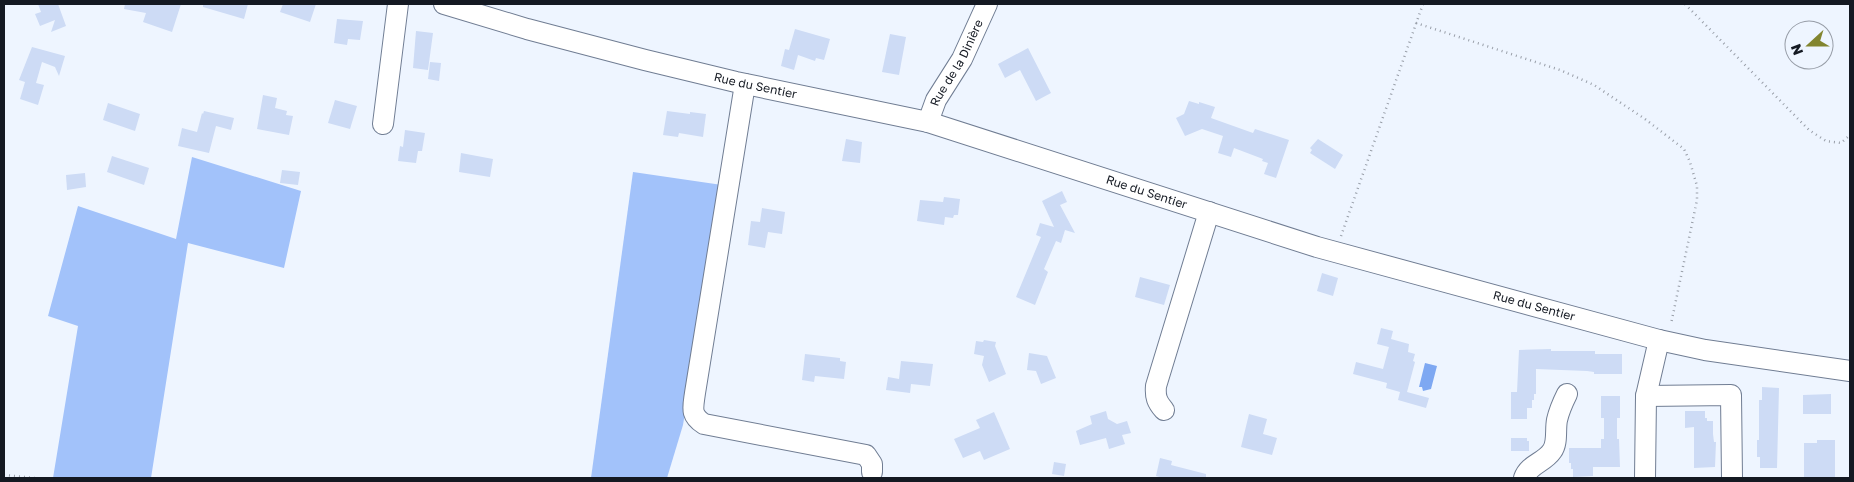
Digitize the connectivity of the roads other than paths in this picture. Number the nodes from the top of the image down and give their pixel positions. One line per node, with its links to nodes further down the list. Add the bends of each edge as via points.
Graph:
1 (398, 4): 6 (street)
2 (444, 4): 4 (street, Rue du Sentier, via 591,46)
3 (988, 4): 5 (street, Rue de la Dinière, via 962,59 936,100)
4 (745, 84): 5 (street, Rue du Sentier); 13 (street, via 693,409 696,418 704,424 866,455 872,464)
5 (928, 122): 7 (street, Rue du Sentier)
6 (383, 124)
7 (1209, 212): 8 (street, Rue du Sentier, via 1317,247); 12 (street, via 1156,386 1157,403)
8 (1665, 332): 9 (street, Rue du Sentier, via 1704,350); 11 (street)
9 (1850, 372)
10 (1567, 394): 14 (street, via 1557,419 1553,451 1527,471)
11 (1646, 396): 15 (street); 16 (street, via 1732,395)
12 (1164, 410)
13 (872, 472)
14 (1524, 478)
15 (1645, 478)
16 (1732, 478)

